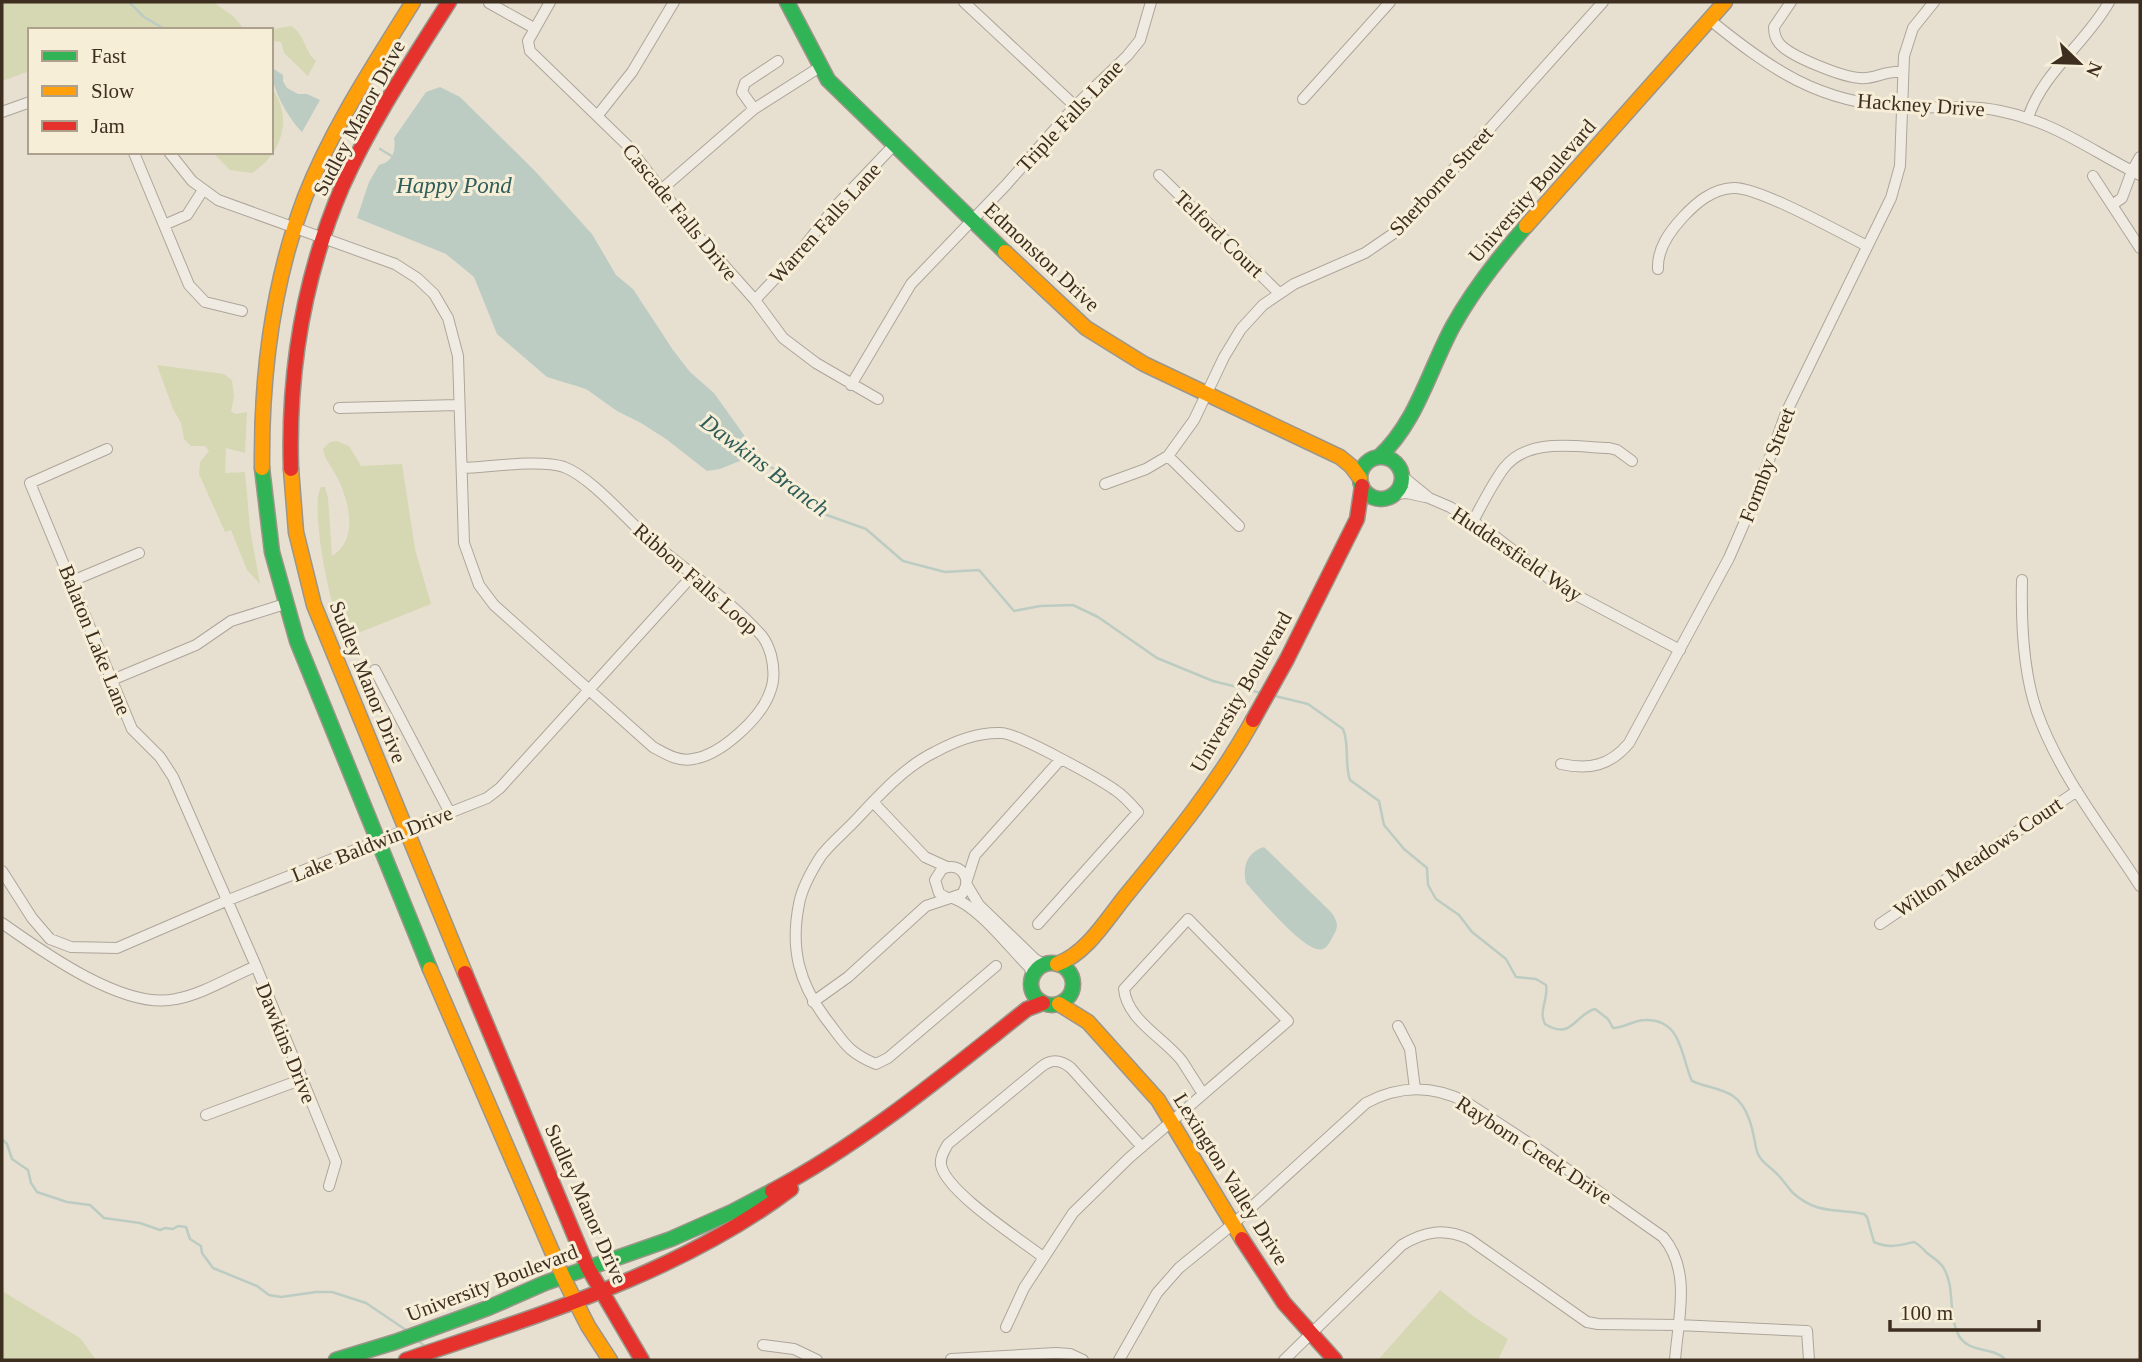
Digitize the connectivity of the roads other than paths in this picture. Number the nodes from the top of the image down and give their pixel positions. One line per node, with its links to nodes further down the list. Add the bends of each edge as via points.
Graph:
1 (413, 2): 40 (street, Sudley Manor Drive, via 342,119)
2 (449, 2): 41 (street, Sudley Manor Drive, via 360,152)
3 (550, 2): 16 (street)
4 (674, 2): 26 (street, via 632,72)
5 (787, 2): 18 (street, Edmonston Drive)
6 (964, 2): 22 (street)
7 (1151, 2): 22 (street, Triple Falls Lane, via 1140,40)
8 (1390, 2): 20 (street)
9 (1603, 2): 45 (street, Sherborne Street, via 1400,229 1365,253)
10 (1725, 2): 15 (street, University Boulevard)
11 (1791, 2): 19 (street, via 1774,27 1776,40 1784,48 1824,68 1858,78)
12 (1934, 2): 19 (street, Formby Street, via 1913,28)
13 (2109, 2): 27 (street, via 2041,90)
14 (489, 3): 16 (street)
15 (1710, 20): 23 (street, Hackney Drive, via 1765,63 1806,85 1861,103); 53 (street, University Boulevard, via 1481,281)
16 (534, 28): 26 (street, Cascade Falls Drive, via 528,41 530,51)
17 (778, 61): 24 (street, via 745,83 742,92)
18 (820, 67): 24 (street); 28 (street, Edmonston Drive)
19 (1903, 72): 23 (street, Formby Street)
20 (1303, 99)
21 (28, 103): 25 (street)
22 (1075, 106): 38 (street, Triple Falls Lane)
23 (1902, 107): 27 (street, Hackney Drive, via 1976,107); 42 (street, Formby Street, via 1896,182)
24 (754, 109): 35 (street)
25 (2, 112)
26 (597, 115): 35 (street, Cascade Falls Drive)
27 (2028, 118): 32 (street, Hackney Drive, via 2070,135)
28 (894, 145): 38 (street, Edmonston Drive); 46 (street, Warren Falls Lane)
29 (134, 154): 39 (street)
30 (170, 154): 36 (street, Ribbon Falls Loop)
31 (2140, 157): 32 (street)
32 (2136, 173): 37 (street, via 2122,198)
33 (1159, 175): 45 (street, Telford Court)
34 (2093, 176): 37 (street)
35 (662, 189): 46 (street, Cascade Falls Drive, via 716,259)
36 (203, 190): 39 (street, via 187,215); 40 (street, Ribbon Falls Loop, via 238,208)
37 (2112, 205): 43 (street)
38 (972, 220): 48 (street, Triple Falls Lane, via 911,284); 49 (street, Edmonston Drive, via 1087,328 1144,364)
39 (164, 225): 47 (street, via 196,295 215,306)
40 (295, 227): 41 (street, Ribbon Falls Loop); 73 (street, Sudley Manor Drive, via 279,285 262,401 271,538)
41 (323, 237): 51 (street, Ribbon Falls Loop, via 395,264 434,294 448,318 458,356); 83 (street, Sudley Manor Drive, via 306,300 295,376 294,518 316,610)
42 (1867, 246): 44 (street, via 1754,191 1733,188 1709,195 1693,207 1662,246); 74 (street, Formby Street, via 1786,413 1729,558)
43 (2140, 248)
44 (1658, 269)
45 (1279, 293): 49 (street, Sherborne Street, via 1241,329)
46 (755, 300): 48 (street, Cascade Falls Drive, via 783,338)
47 (242, 311)
48 (851, 385): 50 (street, Cascade Falls Drive)
49 (1208, 394): 55 (street, Sherborne Street); 56 (street, Edmonston Drive)
50 (878, 399)
51 (458, 405): 52 (street); 59 (street, Ribbon Falls Loop)
52 (339, 408)
53 (1402, 431): 57 (street, University Boulevard); 60 (street, University Boulevard)
54 (107, 449): 72 (street, Balaton Lake Lane, via 30,483)
55 (1168, 456): 62 (street); 68 (street)
56 (1340, 457): 57 (street, Edmonston Drive); 61 (street, Edmonston Drive)
57 (1375, 459): 60 (street, via 1391,460); 61 (street, via 1363,467)
58 (1632, 461): 67 (street, via 1609,448 1549,446 1524,452 1505,467)
59 (463, 468): 70 (street, Ribbon Falls Loop, via 549,464 571,471); 77 (street, Ribbon Falls Loop, via 464,543 479,585 494,606)
60 (1400, 471): 63 (street, via 1400,486); 64 (street, Huddersfield Way)
61 (1361, 482): 65 (street, via 1370,496); 66 (street, University Boulevard)
62 (1105, 484)
63 (1394, 494): 64 (street, Huddersfield Way); 65 (street)
64 (1429, 498): 67 (street, Huddersfield Way)
65 (1379, 499): 66 (street, University Boulevard)
66 (1356, 519): 98 (street, University Boulevard, via 1248,731 1192,814)
67 (1473, 521): 74 (street, Huddersfield Way, via 1559,586)
68 (1239, 526)
69 (139, 553): 72 (street)
70 (693, 575): 77 (street, Lake Baldwin Drive); 77 (street, Ribbon Falls Loop, via 765,639 771,654 774,674 770,693 744,727 726,746 709,755 691,760 672,758 653,747)
71 (2022, 580): 80 (street, via 2026,660 2036,710)
72 (72, 581): 76 (street, Balaton Lake Lane)
73 (285, 604): 76 (street, via 231,621 196,645); 84 (street, Sudley Manor Drive)
74 (1680, 650): 79 (street, Formby Street, via 1623,751 1595,767)
75 (375, 670): 82 (street)
76 (112, 680): 93 (street, Balaton Lake Lane, via 132,729 173,777)
77 (589, 689): 82 (street, Lake Baldwin Drive, via 500,788)
78 (1060, 760): 81 (street, via 1002,733 966,738 913,765); 85 (street); 97 (street, via 1116,790 1138,811)
79 (1561, 764)
80 (2077, 791): 91 (street); 96 (street, Wilton Meadows Court)
81 (873, 802): 86 (street); 104 (street, via 823,854 799,902 799,972)
82 (450, 813): 83 (street, Lake Baldwin Drive)
83 (406, 831): 84 (street, Lake Baldwin Drive); 120 (street, Sudley Manor Drive)
84 (377, 842): 93 (street, Lake Baldwin Drive); 121 (street, Sudley Manor Drive)
85 (975, 855): 87 (street); 89 (street)
86 (926, 857): 87 (street); 90 (street)
87 (949, 866): 89 (street, via 962,871); 90 (street, via 938,873)
88 (2, 871): 93 (street, Lake Baldwin Drive, via 46,935 71,947 117,948)
89 (967, 882): 92 (street, via 962,894); 99 (street, via 979,905 1037,961)
90 (935, 883): 92 (street, via 939,893); 94 (street)
91 (2140, 886)
92 (950, 898): 94 (street); 102 (street, via 970,907 1030,969)
93 (226, 901): 100 (street, Dawkins Drive)
94 (926, 906): 104 (street, via 848,977)
95 (2, 923): 100 (street, via 112,990 142,1000 184,997)
96 (1880, 923)
97 (1038, 924)
98 (1090, 940): 99 (street, University Boulevard, via 1073,957); 103 (street, University Boulevard, via 1077,963)
99 (1051, 965): 102 (street); 103 (street, via 1068,971)
100 (256, 966): 110 (street, Dawkins Drive)
101 (996, 966): 104 (street, via 876,1064 853,1054)
102 (1032, 981): 105 (street, via 1034,995); 109 (street, University Boulevard, via 1021,1004)
103 (1072, 985): 106 (street); 107 (street, Lexington Valley Drive)
104 (813, 1002)
105 (1043, 1003): 106 (street); 109 (street, University Boulevard, via 1030,1007)
106 (1059, 1004): 107 (street, Lexington Valley Drive)
107 (1088, 1022): 114 (street, Lexington Valley Drive, via 1158,1100)
108 (1398, 1026): 111 (street, via 1410,1049)
109 (992, 1035): 116 (street, University Boulevard, via 913,1100)
110 (300, 1080): 113 (street); 117 (street, Dawkins Drive, via 336,1163)
111 (1415, 1089): 118 (street, Rayborn Creek Drive, via 1379,1096 1354,1112); 124 (street, Rayborn Creek Drive, via 1438,1091 1466,1102 1663,1237 1675,1252 1681,1275)
112 (1203, 1094): 112 (street, via 1181,1060 1130,1009 1124,989 1188,919 1287,1021); 114 (street)
113 (206, 1115)
114 (1171, 1122): 115 (street); 118 (street, Lexington Valley Drive)
115 (1142, 1147): 119 (street, via 1073,1213); 119 (street, via 1072,1068 1057,1060 1041,1067 948,1144 941,1159 948,1179 976,1207)
116 (813, 1169): 120 (street, University Boulevard, via 705,1224); 122 (street, University Boulevard, via 786,1193 703,1245)
117 (329, 1186)
118 (1233, 1224): 126 (street, Lexington Valley Drive, via 1262,1272); 135 (street, Rayborn Creek Drive, via 1179,1268 1157,1293)
119 (1044, 1257): 125 (street)
120 (588, 1268): 121 (street, University Boulevard); 122 (street, Sudley Manor Drive)
121 (563, 1277): 123 (street, Sudley Manor Drive); 130 (street, University Boulevard)
122 (600, 1291): 123 (street, University Boulevard); 132 (street, Sudley Manor Drive)
123 (574, 1300): 128 (street, University Boulevard); 131 (street, Sudley Manor Drive)
124 (1678, 1325): 126 (street, via 1587,1322 1469,1239 1436,1231 1402,1245); 138 (street, Rayborn Creek Drive); 139 (street, via 1807,1331)
125 (1006, 1327)
126 (1311, 1334): 136 (street); 137 (street, Lexington Valley Drive)
127 (763, 1345): 133 (street, via 794,1349)
128 (410, 1359)
129 (951, 1359): 134 (street, via 1056,1353)
130 (336, 1360)
131 (610, 1360)
132 (642, 1360)
133 (817, 1360)
134 (1083, 1360)
135 (1119, 1360)
136 (1284, 1360)
137 (1335, 1360)
138 (1675, 1360)
139 (1809, 1360)

